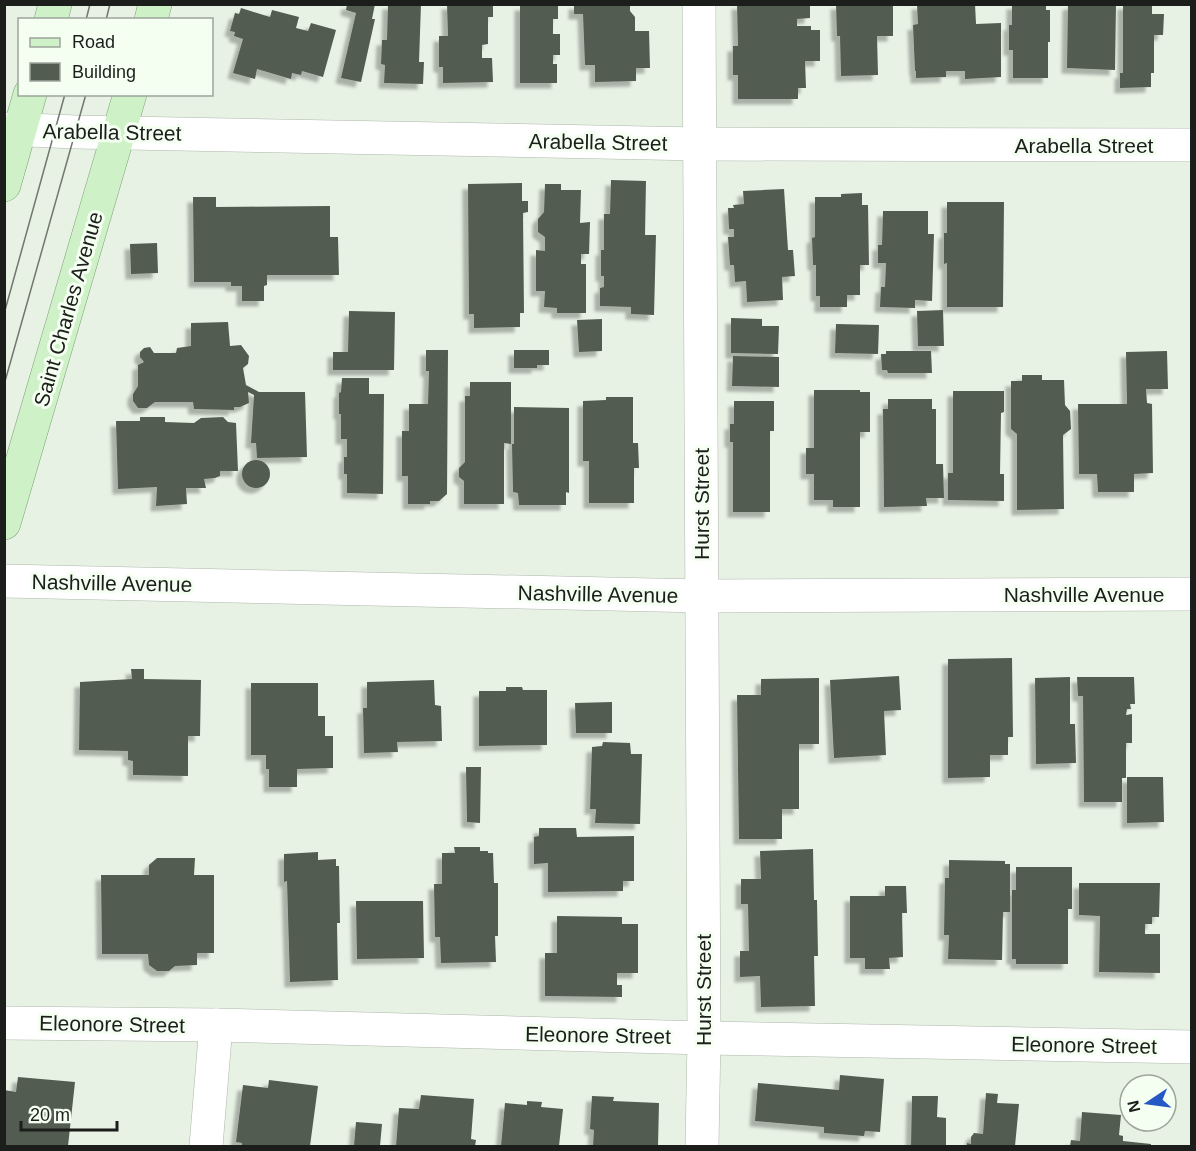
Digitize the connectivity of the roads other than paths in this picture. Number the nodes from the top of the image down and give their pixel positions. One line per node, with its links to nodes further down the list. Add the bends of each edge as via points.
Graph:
1 (699, 4): 6 (street, Hurst Street)
2 (29, 96): 4 (main road)
3 (129, 96): 5 (main road, Saint Charles Avenue)
4 (12, 129): 5 (street, Arabella Street); 8 (main road)
5 (120, 132): 6 (street, Arabella Street); 9 (main road, Saint Charles Avenue)
6 (700, 144): 7 (street, Arabella Street); 12 (street, Hurst Street)
7 (1191, 145)
8 (4, 185)
9 (4, 523)
10 (4, 581): 12 (street, Nashville Avenue)
11 (1191, 594): 12 (street, Nashville Avenue)
12 (702, 596): 15 (street, Hurst Street)
13 (4, 1023): 14 (street, Eleonore Street)
14 (216, 1025): 15 (street, Eleonore Street); 17 (street)
15 (704, 1038): 16 (street, Eleonore Street); 18 (street, Hurst Street)
16 (1191, 1047)
17 (206, 1146)
18 (702, 1146)

